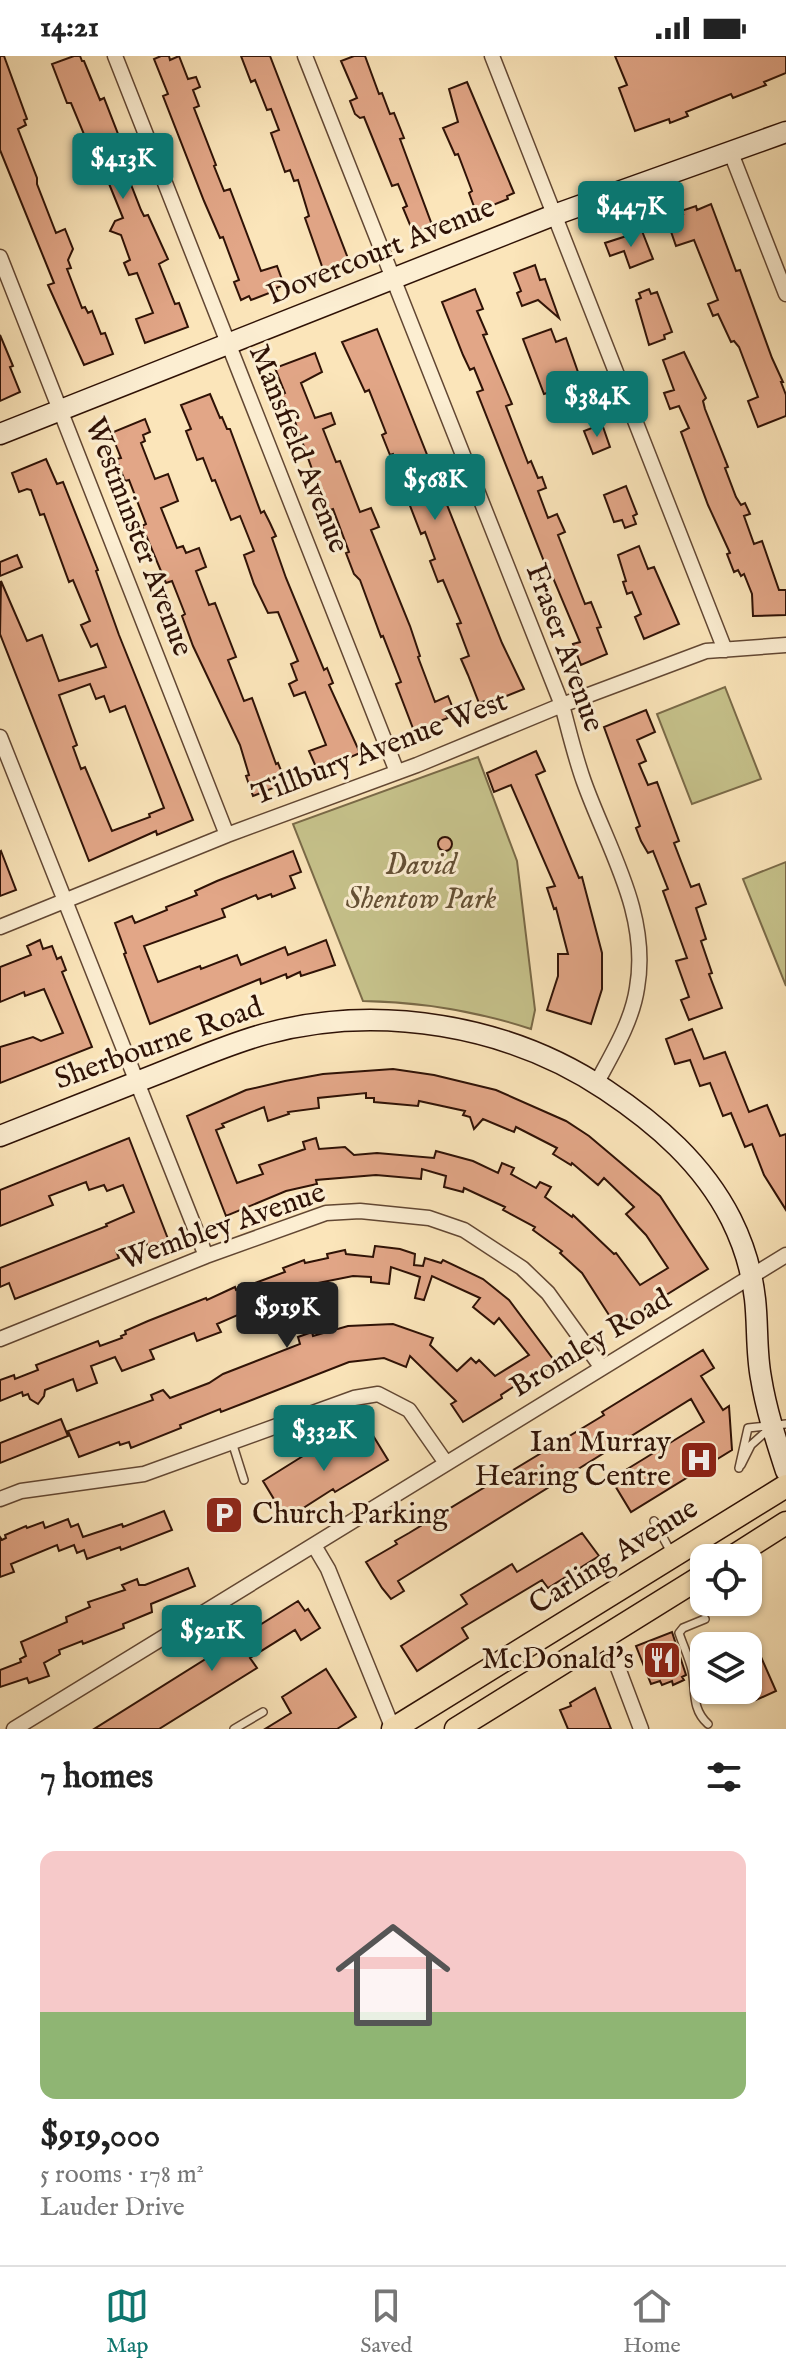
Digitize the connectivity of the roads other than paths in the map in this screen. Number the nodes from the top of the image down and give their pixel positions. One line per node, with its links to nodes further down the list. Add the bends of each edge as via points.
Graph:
1 (115, 56): 10 (street, Mansfield Avenue)
2 (305, 56): 8 (street, Fraser Avenue)
3 (492, 56): 6 (street)
4 (786, 132): 5 (street, Dovercourt Avenue)
5 (731, 153): 6 (street, Dovercourt Avenue); 9 (street)
6 (554, 215): 8 (street, Dovercourt Avenue); 14 (street)
7 (0, 257): 11 (street, Westminster Avenue)
8 (393, 280): 10 (street, Dovercourt Avenue); 15 (street, Fraser Avenue)
9 (786, 294)
10 (229, 345): 11 (street, Dovercourt Avenue); 17 (street, Mansfield Avenue)
11 (60, 409): 12 (street, Dovercourt Avenue); 18 (street, Westminster Avenue)
12 (0, 434)
13 (786, 645): 14 (street, Tillbury Avenue West)
14 (725, 650): 15 (street, Tillbury Avenue West, via 706,651)
15 (562, 705): 17 (street, Tillbury Avenue West); 22 (street, Fraser Avenue, via 583,781 634,908 639,945 636,997)
16 (0, 737): 19 (street)
17 (397, 772): 18 (street, Tillbury Avenue West)
18 (227, 835): 19 (street, Tillbury Avenue West)
19 (65, 902): 20 (street, Tillbury Avenue West); 21 (street)
20 (0, 927)
21 (137, 1082): 22 (street, Sherbourne Road, via 265,1034 391,1021 442,1027 532,1049); 23 (street, Sherbourne Road); 25 (street)
22 (596, 1084): 26 (street, Sherbourne Road, via 674,1142 711,1183 745,1251)
23 (0, 1136)
24 (786, 1255): 26 (street, Bromley Road)
25 (206, 1256): 27 (street, Wembley Avenue); 28 (street, Wembley Avenue, via 326,1213 429,1218 464,1230 522,1268 548,1293)
26 (750, 1278): 28 (street, Bromley Road); 29 (street, Sherbourne Road, via 760,1375)
27 (0, 1339)
28 (602, 1368): 31 (street, Bromley Road)
29 (779, 1425): 29 (lane, via 748,1428 739,1468 751,1445); 32 (street, Sherbourne Road)
30 (232, 1442): 31 (street, via 378,1394 409,1410); 33 (lane); 35 (street, via 144,1474 21,1491)
31 (446, 1463): 39 (street, Bromley Road)
32 (786, 1471)
33 (244, 1480)
34 (786, 1486): 40 (main road, Carling Avenue)
35 (0, 1499)
36 (654, 1521): 40 (lane)
37 (786, 1523): 38 (main road, Carling Avenue)
38 (753, 1544)
39 (315, 1547): 46 (street, Bromley Road); 48 (street)
40 (673, 1556): 48 (main road, Carling Avenue)
41 (690, 1584): 43 (main road, Carling Avenue)
42 (705, 1619): 45 (lane, via 679,1633 693,1673 692,1694)
43 (606, 1636): 49 (main road, Carling Avenue); 50 (street)
44 (263, 1712): 47 (lane)
45 (708, 1724)
46 (14, 1729)
47 (234, 1729)
48 (393, 1729)
49 (456, 1729)
50 (641, 1729)

